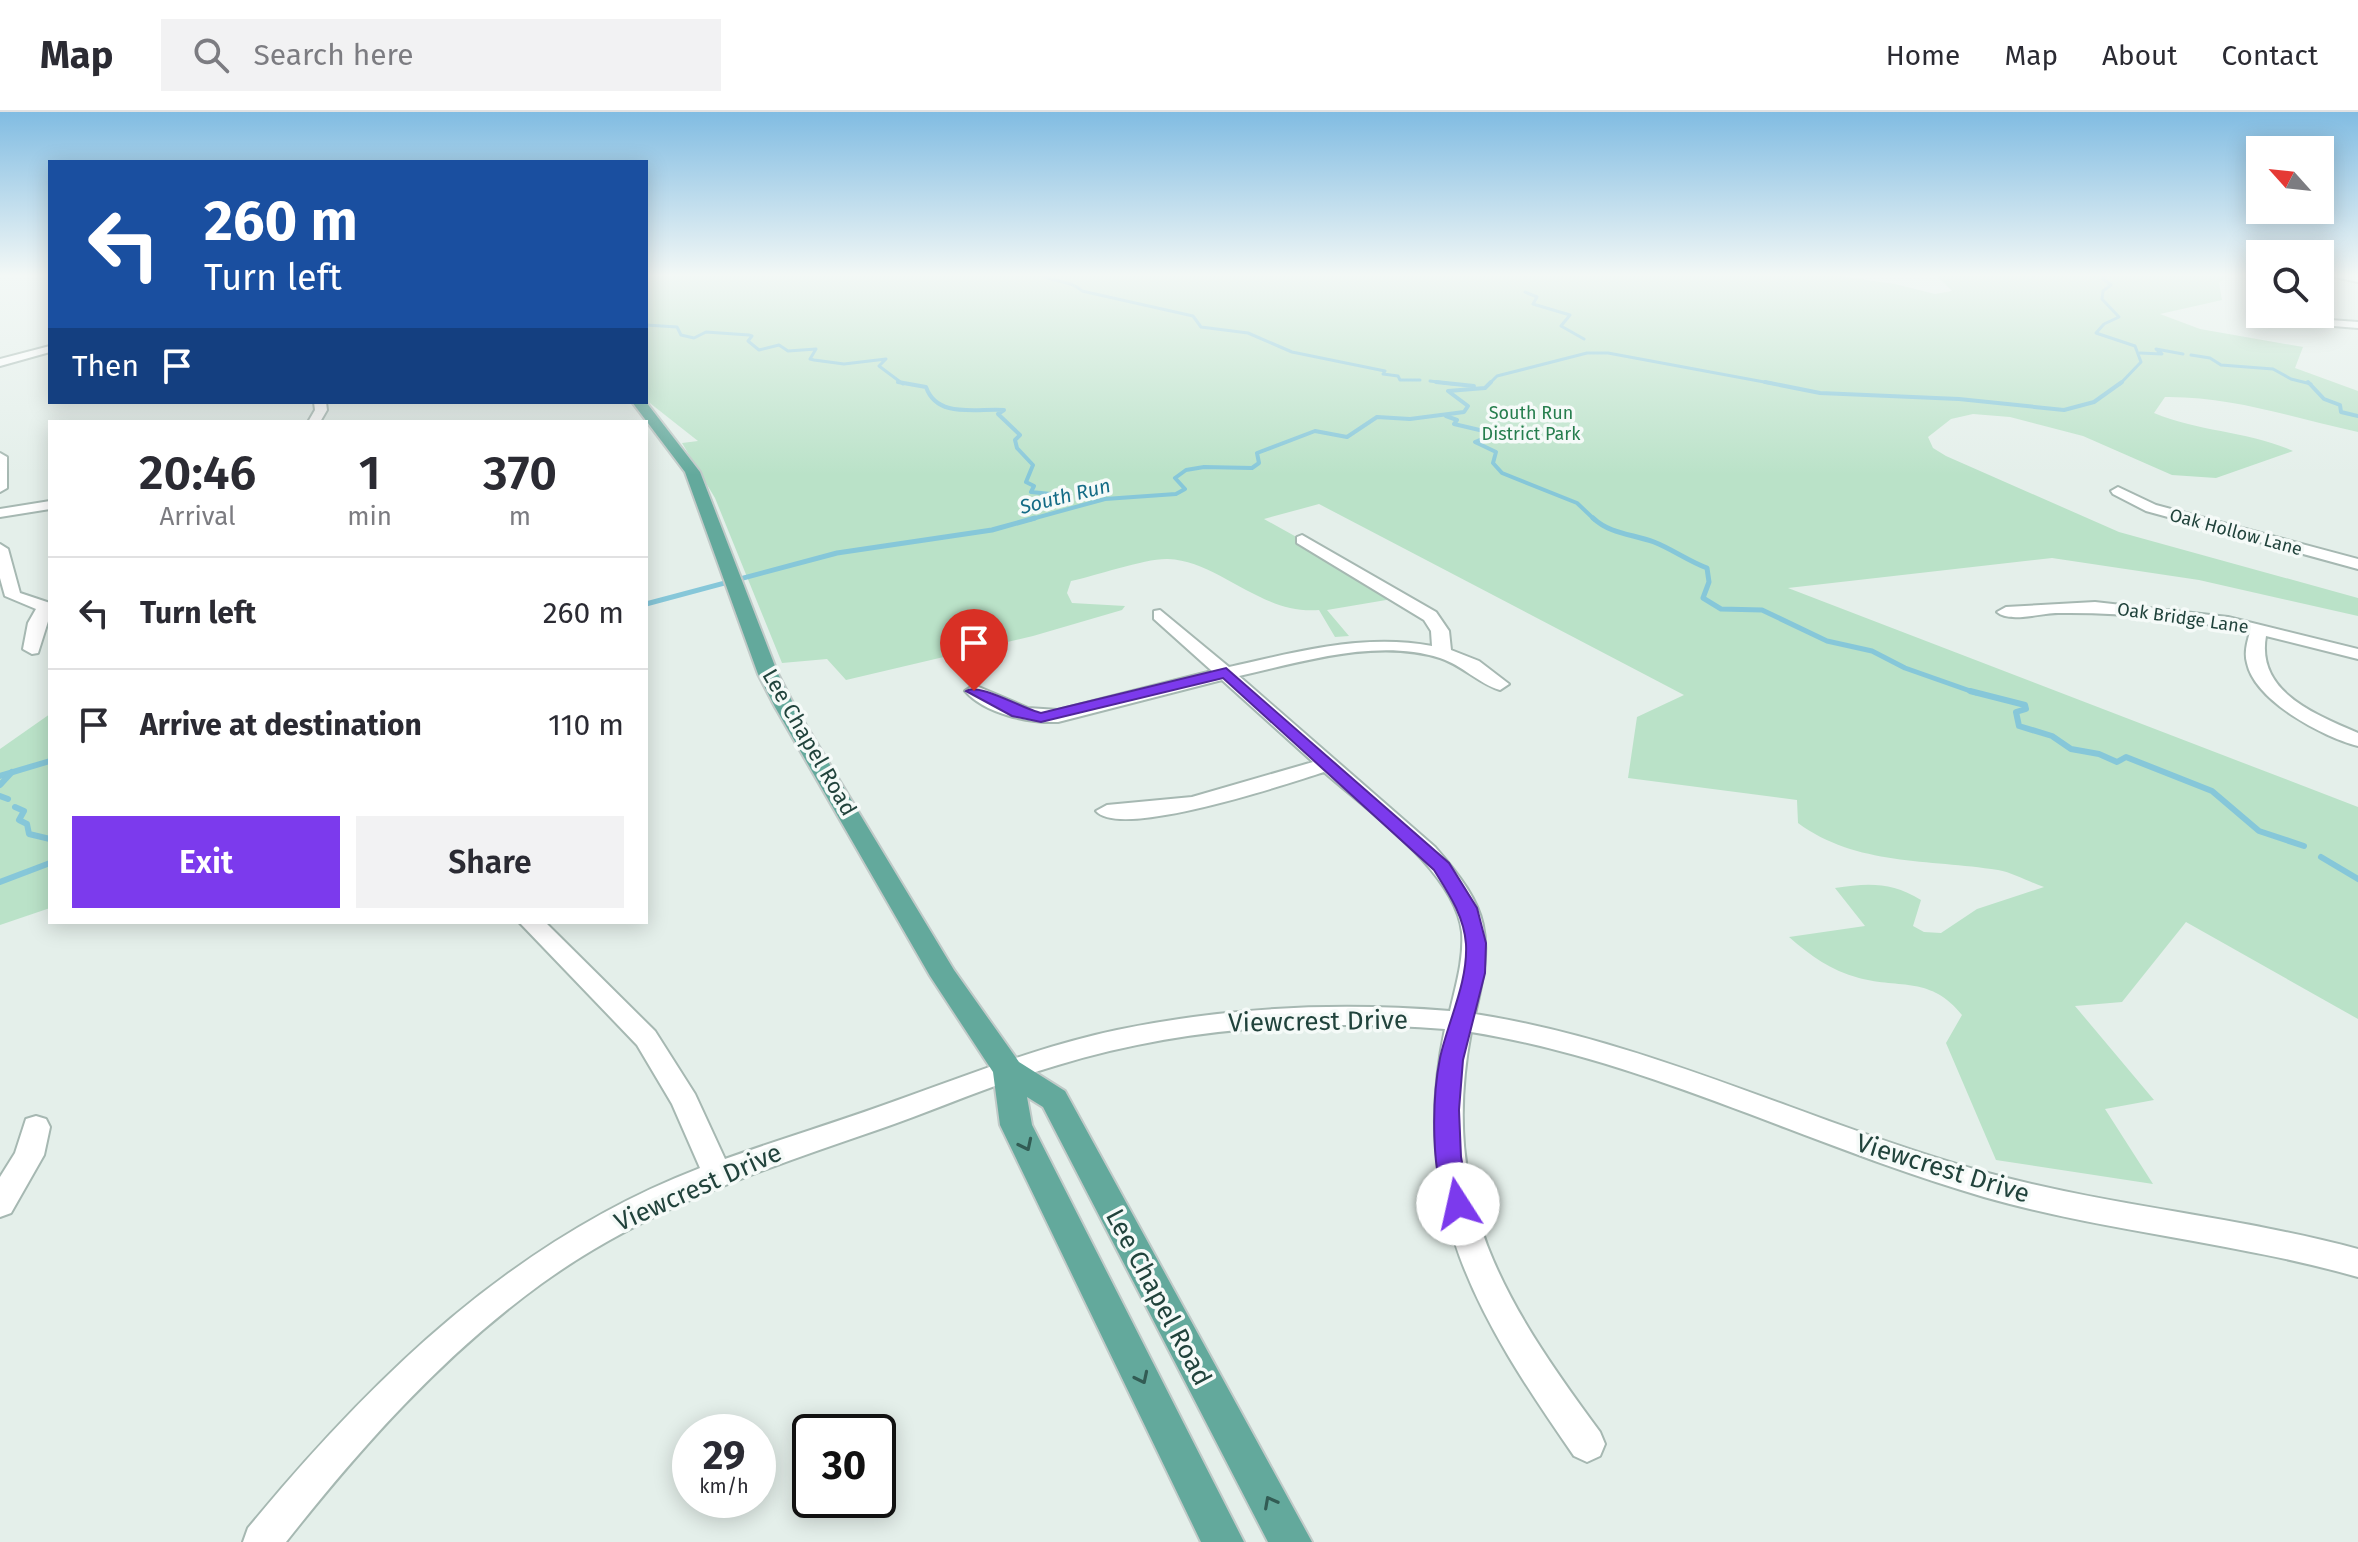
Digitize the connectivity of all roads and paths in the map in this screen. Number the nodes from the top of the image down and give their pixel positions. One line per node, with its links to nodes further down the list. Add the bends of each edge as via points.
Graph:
1 (48, 350): 2 (street)
2 (0, 363)
3 (641, 404): 26 (main road, Lee Chapel Road, via 692,472 785,707 944,976)
4 (0, 457): 5 (street)
5 (0, 488)
6 (2118, 491): 11 (street, Oak Hollow Lane, via 2151,508)
7 (48, 505): 8 (street)
8 (0, 513)
9 (1302, 540): 16 (street, via 1430,616 1440,631)
10 (0, 549): 15 (street, via 13,596 46,607)
11 (2358, 564)
12 (2006, 612): 14 (street, Oak Bridge Lane, via 2052,606 2112,608)
13 (1160, 615): 18 (street)
14 (2259, 629): 17 (street, Oak Bridge Lane); 21 (street, via 2255,664 2270,687 2298,710)
15 (32, 649)
16 (1442, 653): 18 (street, via 1338,648); 19 (street, via 1479,666)
17 (2358, 654)
18 (1226, 673): 20 (street, via 1041,717); 22 (street)
19 (1500, 684)
20 (974, 691)
21 (2358, 740)
22 (1327, 764): 23 (street, via 1192,806); 25 (street, via 1427,852 1460,893 1476,943 1475,973)
23 (1107, 811)
24 (533, 924): 28 (street, via 646,1038 685,1102)
25 (1461, 1022): 26 (street, Viewcrest Drive, via 1350,1015 1236,1020 1133,1037); 30 (street, Viewcrest Drive, via 1638,1062 1861,1146 1988,1185 2255,1236); 31 (street, via 1447,1110 1458,1204 1504,1323)
26 (1008, 1070): 28 (street, Viewcrest Drive); 33 (main road, Lee Chapel Road, one-way to 33, via 1016,1125); 34 (main road, Lee Chapel Road, one-way to 26, via 1054,1099)
27 (36, 1127): 29 (street, via 29,1155)
28 (717, 1173): 32 (street, Viewcrest Drive, via 634,1210 506,1293 438,1348 376,1407)
29 (0, 1204)
30 (2358, 1263)
31 (1587, 1444)
32 (262, 1542)
33 (1223, 1542)
34 (1291, 1542)

